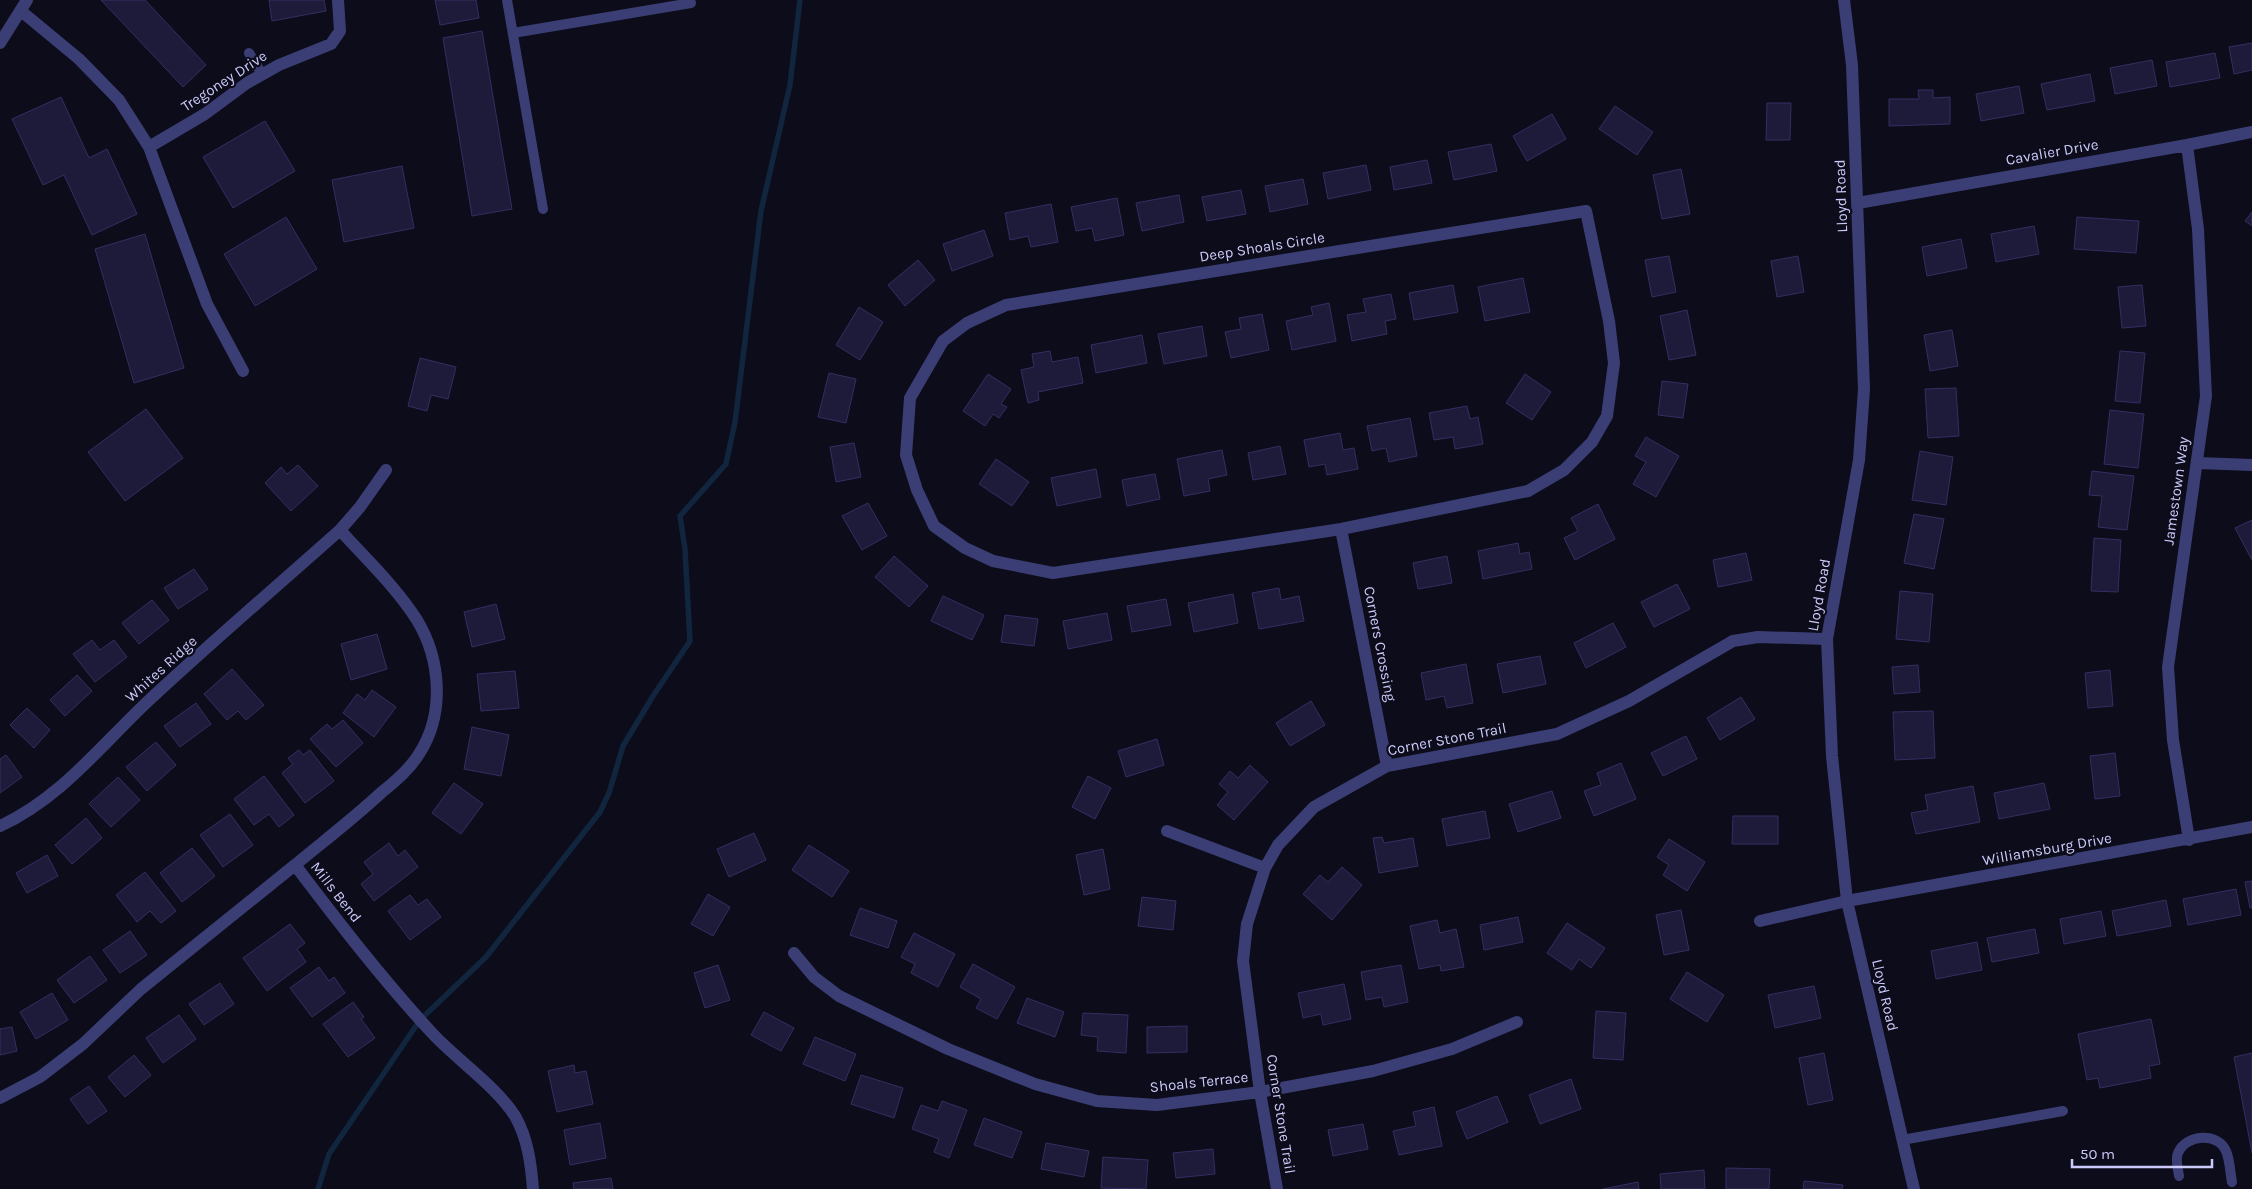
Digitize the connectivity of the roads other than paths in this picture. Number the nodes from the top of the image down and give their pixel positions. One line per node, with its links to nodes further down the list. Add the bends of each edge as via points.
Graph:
1 (338, 0): 9 (street, Tregoney Drive, via 340,31 331,44)
2 (507, 0): 6 (lane)
3 (1844, 0): 13 (street, Lloyd Road, via 1852,65)
4 (691, 3): 6 (lane)
5 (24, 5): 7 (street); 12 (street, via 119,100)
6 (513, 33): 14 (lane)
7 (0, 43)
8 (249, 53): 9 (lane)
9 (262, 74): 12 (street, Tregoney Drive, via 205,114)
10 (2252, 132): 11 (street, Cavalier Drive)
11 (2187, 145): 13 (street, Cavalier Drive); 16 (street, Jamestown Way, via 2198,229 2206,396)
12 (149, 147): 15 (street, via 207,304)
13 (1858, 203): 21 (street, Lloyd Road, via 1864,389 1859,460)
14 (543, 208)
15 (243, 371)
16 (2198, 463): 17 (street); 26 (street, Jamestown Way, via 2168,668 2173,740)
17 (2252, 465)
18 (386, 470): 20 (street, Whites Ridge)
19 (1341, 528): 19 (street, Deep Shoals Circle, via 1528,491 1564,470 1592,442 1607,416 1614,363 1609,322 1586,211 1006,305 967,322 943,341 910,398 906,455 917,490 934,526 965,548 993,561 1053,573); 22 (street, Corners Crossing)
20 (340, 530): 23 (street, Whites Ridge, via 144,705 67,782 24,815); 27 (street, via 405,604 428,641 436,675 435,713 426,740 410,767)
21 (1827, 639): 22 (street, Corner Stone Trail, via 1758,637 1733,641 1629,701 1557,734); 29 (street, Lloyd Road, via 1832,756)
22 (1387, 766): 28 (street, Corner Stone Trail, via 1314,807 1278,845)
23 (0, 826)
24 (2252, 827): 26 (street, Williamsburg Drive)
25 (1167, 831): 28 (street)
26 (2190, 840): 29 (street, Williamsburg Drive)
27 (295, 866): 34 (street, Mills Bend, via 141,989 83,1044 40,1077); 39 (street, Mills Bend, via 409,1007 514,1115 523,1131 530,1156)
28 (1265, 868): 33 (street, Corner Stone Trail, via 1247,924 1243,961)
29 (1847, 901): 30 (street, Williamsburg Drive); 36 (street, Lloyd Road)
30 (1760, 921)
31 (794, 953): 33 (street, Shoals Terrace, via 814,977 839,996 948,1049 1035,1084 1097,1100 1156,1105)
32 (1517, 1022): 33 (street, Shoals Terrace, via 1452,1048 1373,1071)
33 (1260, 1092): 40 (street, Corner Stone Trail)
34 (0, 1098)
35 (2063, 1111): 36 (lane)
36 (1902, 1140): 41 (street, Lloyd Road)
37 (2179, 1176): 38 (lane, via 2176,1155 2184,1142 2198,1137 2215,1140 2226,1150)
38 (2232, 1182)
39 (533, 1189)
40 (1277, 1189)
41 (1914, 1189)

